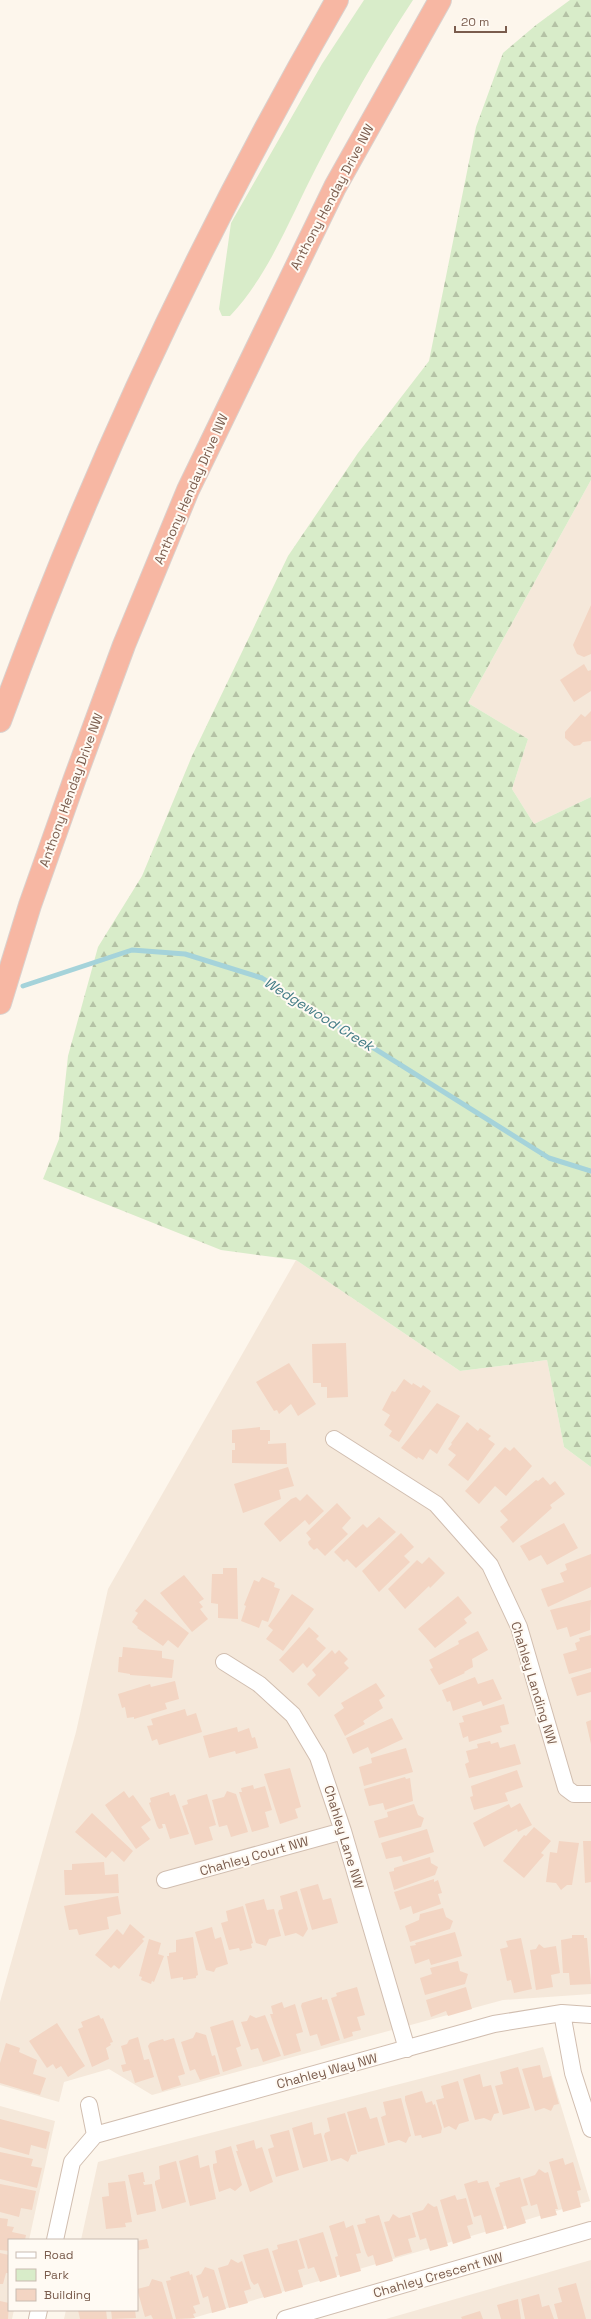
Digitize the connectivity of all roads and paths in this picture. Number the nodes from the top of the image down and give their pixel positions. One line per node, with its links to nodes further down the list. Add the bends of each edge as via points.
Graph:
1 (338, 0): 3 (highway, via 257,144 183,288 86,505)
2 (440, 0): 4 (highway, Anthony Henday Drive NW, via 335,187 188,490 124,645 75,778 30,905)
3 (0, 721)
4 (0, 1003)
5 (334, 1439): 7 (street, Chahley Landing NW, via 436,1504 490,1565 519,1626 566,1788 574,1794)
6 (224, 1662): 8 (street, Chahley Lane NW, via 259,1684 293,1715 318,1757)
7 (591, 1794)
8 (343, 1831): 9 (street, Chahley Court NW); 12 (street, Chahley Lane NW)
9 (165, 1880)
10 (562, 2013): 11 (street, Chahley Way NW); 12 (street, Chahley Way NW, via 494,2024); 14 (street, via 573,2073)
11 (591, 2015)
12 (407, 2049): 15 (street, Chahley Way NW)
13 (89, 2105): 15 (street)
14 (591, 2129)
15 (95, 2135): 17 (street, via 72,2162)
16 (591, 2230): 18 (street, Chahley Crescent NW)
17 (55, 2239)
18 (285, 2319)

